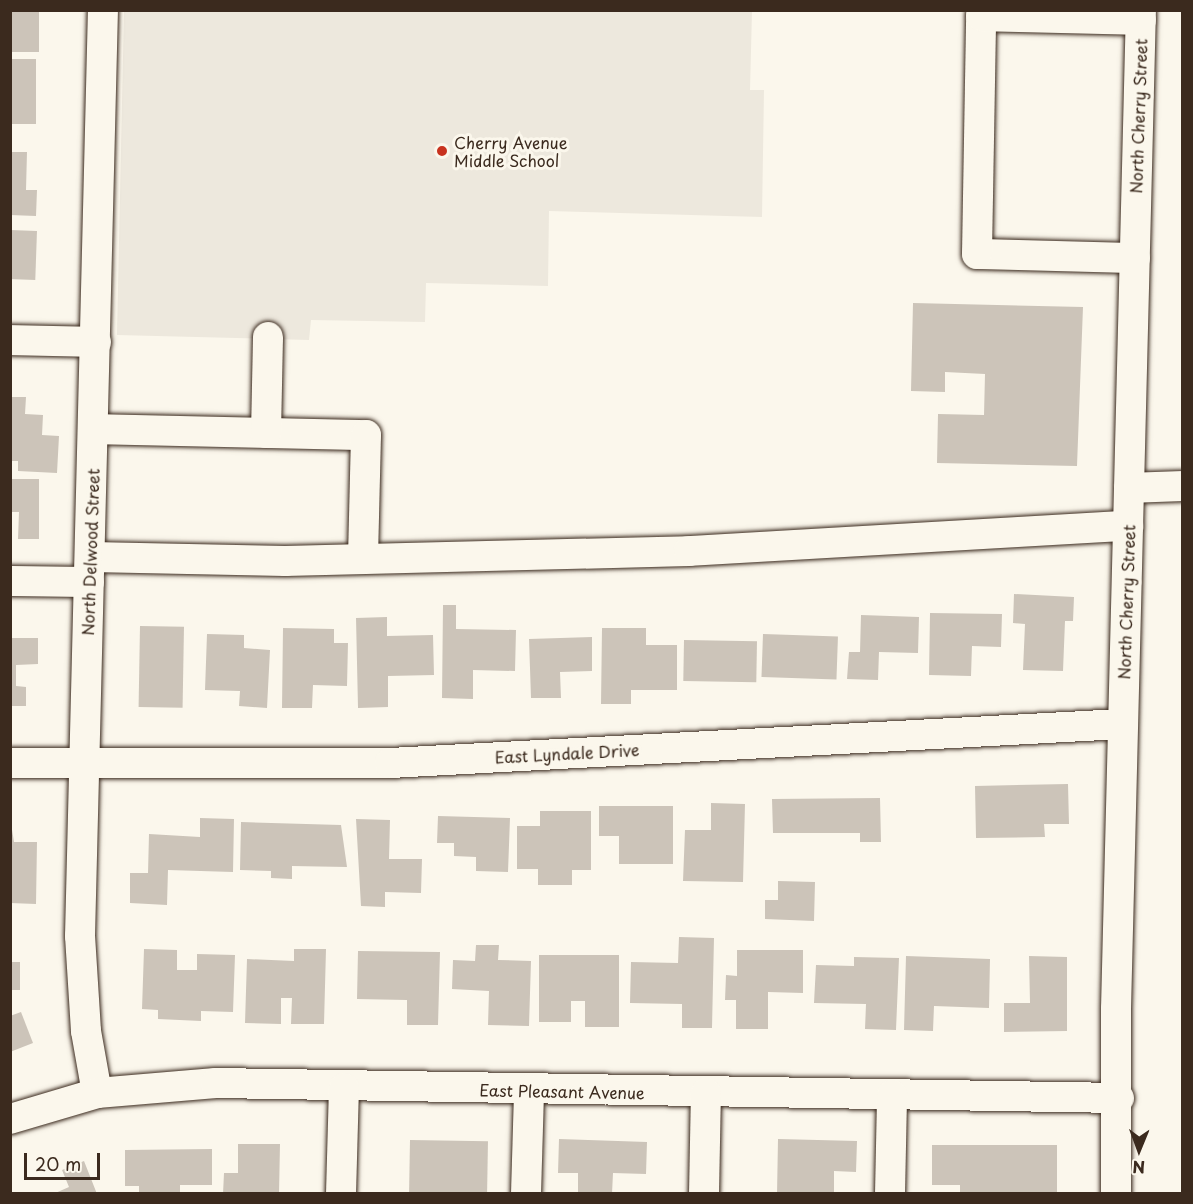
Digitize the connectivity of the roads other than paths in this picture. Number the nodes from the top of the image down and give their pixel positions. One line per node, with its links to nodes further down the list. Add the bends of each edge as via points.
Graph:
1 (103, 10): 6 (street, North Delwood Street)
2 (1141, 15): 3 (street, North Cherry Street); 3 (street, via 981,15 977,254)
3 (1135, 258): 10 (street, North Cherry Street)
4 (268, 337): 8 (street)
5 (10, 340): 6 (street)
6 (96, 342): 7 (street, North Delwood Street)
7 (93, 429): 8 (street); 13 (street, North Delwood Street)
8 (266, 433): 12 (street, via 366,435)
9 (1182, 486): 10 (street)
10 (1129, 488): 11 (street, North Cherry Street)
11 (1128, 526): 12 (street, via 856,544); 15 (street, North Cherry Street)
12 (363, 559): 13 (street)
13 (90, 570): 14 (street); 17 (street, North Delwood Street)
14 (10, 581)
15 (1122, 724): 17 (street, East Lyndale Drive, via 390,763); 23 (street, North Cherry Street)
16 (10, 763): 17 (street, East Lyndale Drive)
17 (83, 764): 20 (street, North Delwood Street, via 81,985)
18 (344, 1088): 19 (street, East Pleasant Avenue); 20 (street, East Pleasant Avenue, via 216,1083); 25 (street)
19 (529, 1090): 21 (street, East Pleasant Avenue); 26 (street)
20 (97, 1093): 24 (street, East Pleasant Avenue)
21 (706, 1093): 22 (street, East Pleasant Avenue); 27 (street)
22 (892, 1095): 23 (street, East Pleasant Avenue); 28 (street)
23 (1119, 1098): 29 (street, North Cherry Street)
24 (10, 1119)
25 (341, 1194)
26 (526, 1194)
27 (704, 1194)
28 (890, 1194)
29 (1116, 1194)

